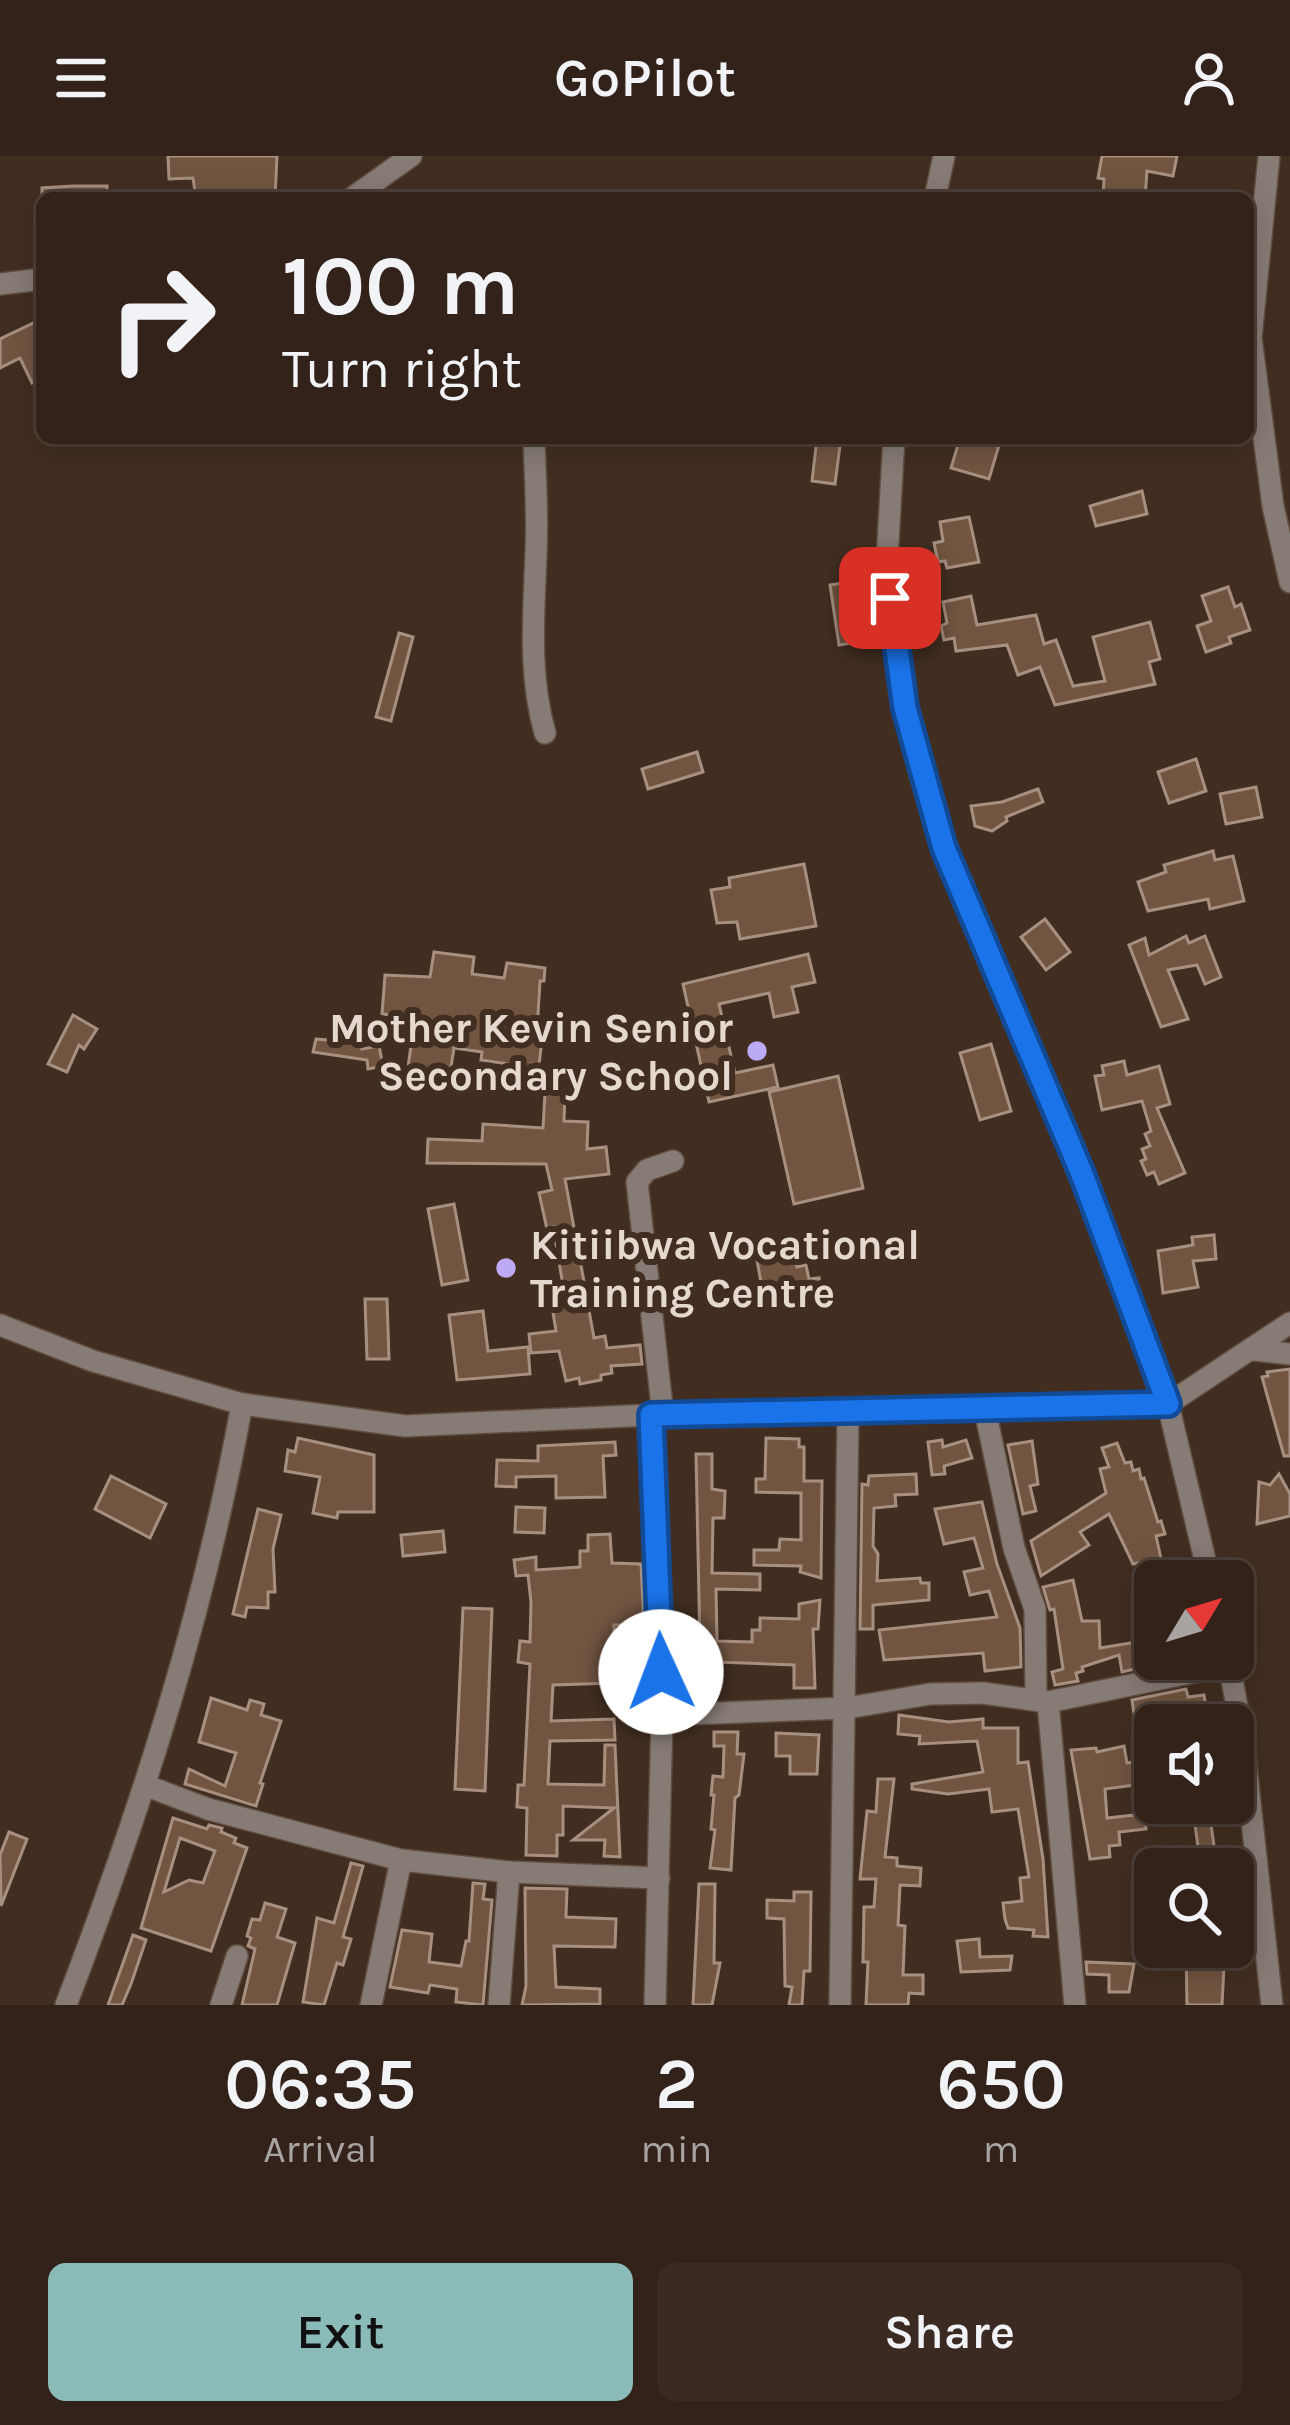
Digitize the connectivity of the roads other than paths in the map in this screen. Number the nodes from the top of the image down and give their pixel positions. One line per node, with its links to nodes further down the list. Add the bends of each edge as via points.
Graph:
1 (411, 156): 4 (street)
2 (944, 156): 5 (street)
3 (1269, 156): 8 (street)
4 (360, 192)
5 (936, 192)
6 (36, 280): 7 (street)
7 (0, 284)
8 (1254, 300)
9 (1254, 367): 12 (street)
10 (534, 444): 13 (street, via 532,629)
11 (894, 444): 20 (street, via 887,560 920,774)
12 (1290, 582)
13 (545, 733)
14 (673, 1161): 23 (street, via 637,1182)
15 (1290, 1323): 17 (street)
16 (0, 1325): 19 (street)
17 (1254, 1350): 18 (street); 20 (street)
18 (1290, 1354)
19 (242, 1404): 23 (street, via 406,1426); 30 (street, via 187,1655)
20 (1168, 1404): 21 (street); 24 (street)
21 (985, 1410): 22 (street); 27 (street, via 1035,1610)
22 (848, 1412): 23 (street); 28 (street)
23 (657, 1415): 29 (street)
24 (1205, 1560)
25 (1143, 1680): 27 (street)
26 (1232, 1680): 42 (street)
27 (1042, 1701): 28 (street, via 930,1694); 41 (street)
28 (847, 1708): 29 (street); 40 (street)
29 (662, 1715): 33 (street)
30 (147, 1786): 31 (street); 35 (street)
31 (401, 1860): 32 (street); 37 (street)
32 (509, 1872): 33 (street); 38 (street)
33 (659, 1878): 39 (street)
34 (237, 1956): 36 (street)
35 (66, 2005)
36 (221, 2005)
37 (371, 2005)
38 (500, 2005)
39 (655, 2005)
40 (840, 2005)
41 (1075, 2005)
42 (1272, 2005)

